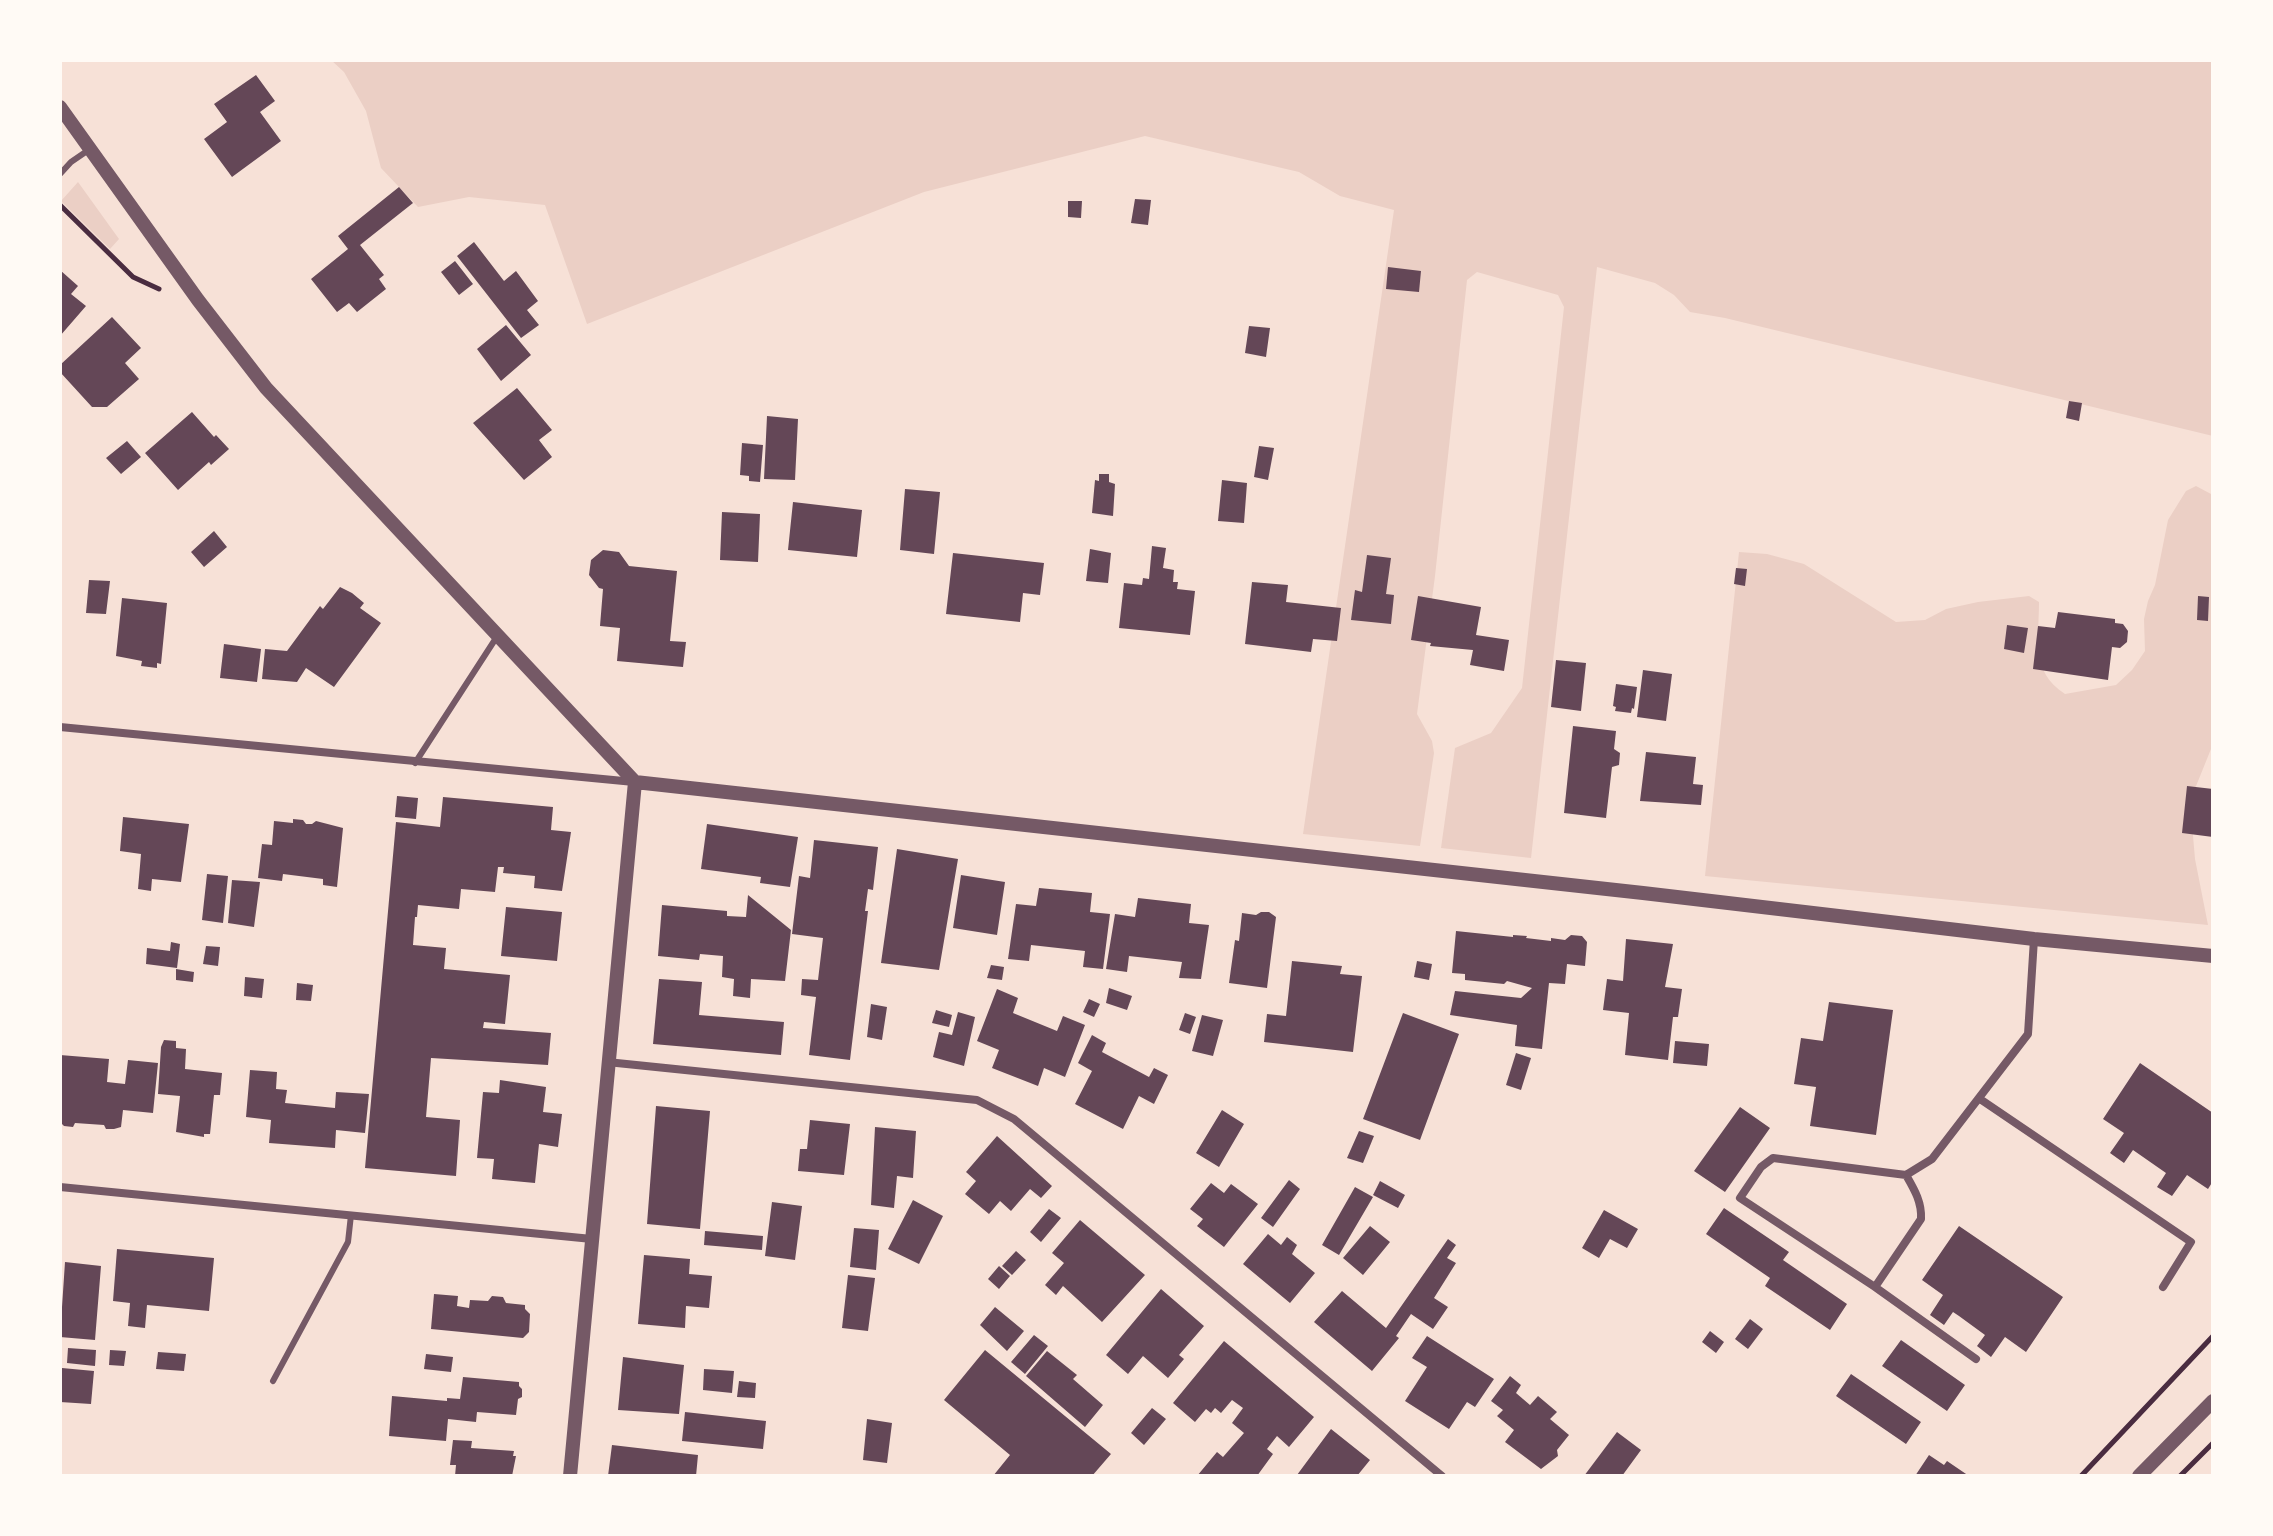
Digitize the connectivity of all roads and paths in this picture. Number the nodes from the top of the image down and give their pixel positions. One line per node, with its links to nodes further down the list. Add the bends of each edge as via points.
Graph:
1 (60, 107): 2 (street)
2 (90, 149): 3 (lane); 5 (street)
3 (60, 174)
4 (60, 205): 5 (path, via 133,277 162,290)
5 (185, 281): 6 (street, via 266,388)
6 (498, 635): 8 (lane); 9 (street)
7 (60, 727): 8 (street)
8 (415, 763): 9 (street)
9 (635, 782): 10 (street); 12 (street)
10 (2034, 939): 11 (street); 13 (street, via 2028,1034)
11 (2213, 956)
12 (607, 1062): 17 (street); 26 (street, via 977,1100 1014,1119)
13 (1980, 1099): 14 (street, via 1932,1159); 19 (street, via 2191,1242)
14 (1906, 1175): 18 (street, via 1922,1208 1921,1219); 18 (street, via 1773,1158 1740,1198)
15 (60, 1187): 16 (street)
16 (351, 1215): 17 (street); 22 (lane, via 348,1242)
17 (592, 1239): 25 (street)
18 (1875, 1287): 21 (street)
19 (2163, 1287)
20 (2213, 1336): 27 (path)
21 (1976, 1359)
22 (273, 1381)
23 (2213, 1401): 28 (street)
24 (2213, 1443): 29 (path)
25 (570, 1476)
26 (1442, 1476)
27 (2081, 1476)
28 (2139, 1476)
29 (2180, 1476)

